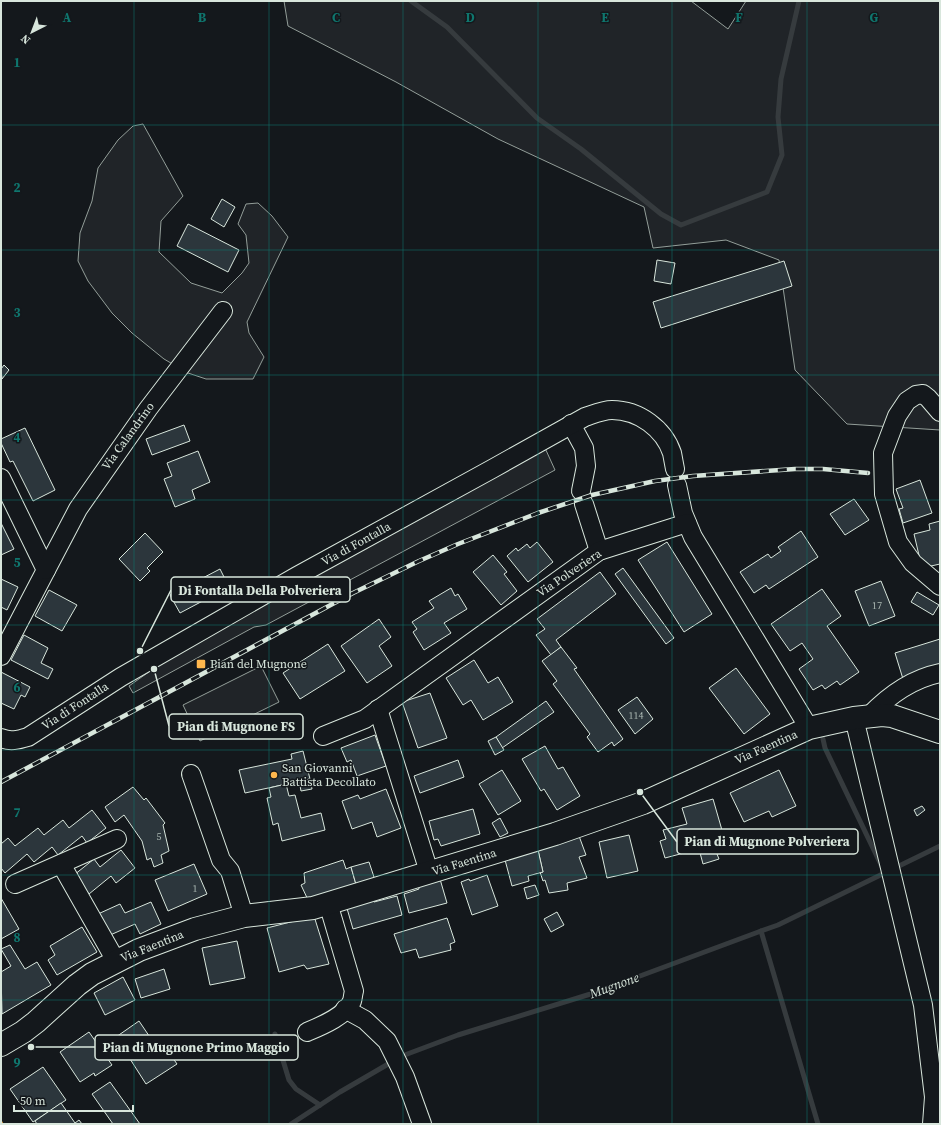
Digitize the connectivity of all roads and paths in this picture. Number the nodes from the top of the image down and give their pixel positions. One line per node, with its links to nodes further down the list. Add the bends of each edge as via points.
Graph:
1 (223, 311): 7 (street, Via Calandrino, via 90,490)
2 (940, 412): 8 (street, via 922,394 907,401 897,416 883,453 884,494 898,542 913,563)
3 (571, 424): 5 (street, Via di Fontalla, via 598,412 612,410 638,416 654,427 667,442 672,454); 6 (street, via 584,448 586,466 582,498); 16 (street, Via di Fontalla, via 121,677 28,737)
4 (1, 478): 7 (street)
5 (687, 523): 6 (street, Via Polveriera); 13 (street)
6 (599, 551): 11 (street, Via Polveriera)
7 (46, 570): 9 (street, Via Calandrino)
8 (940, 586)
9 (1, 656)
10 (940, 674): 12 (street, via 917,680 900,689)
11 (378, 710): 15 (street, Via Polveriera); 20 (street)
12 (861, 717): 13 (main road, Via Faentina); 14 (main road, Via Faentina, via 892,716); 29 (street, via 882,834 923,1005 934,1097)
13 (809, 728): 20 (main road, Via Faentina, via 622,811)
14 (940, 732)
15 (323, 736)
16 (3, 741)
17 (191, 774): 23 (street, via 221,860 230,871)
18 (117, 839): 19 (street)
19 (61, 864): 21 (street); 24 (street)
20 (429, 872): 22 (main road, Via Faentina)
21 (15, 884)
22 (328, 903): 23 (main road, Via Faentina, via 306,909); 25 (street, via 354,991 352,1001)
23 (238, 918): 24 (main road, Via Faentina, via 162,940)
24 (116, 961): 27 (main road, Via Faentina, via 92,974 32,1026)
25 (345, 1009): 26 (street, via 328,1023); 28 (street, via 365,1020 383,1037 402,1072)
26 (307, 1032)
27 (1, 1045)
28 (422, 1124)
29 (932, 1124)

